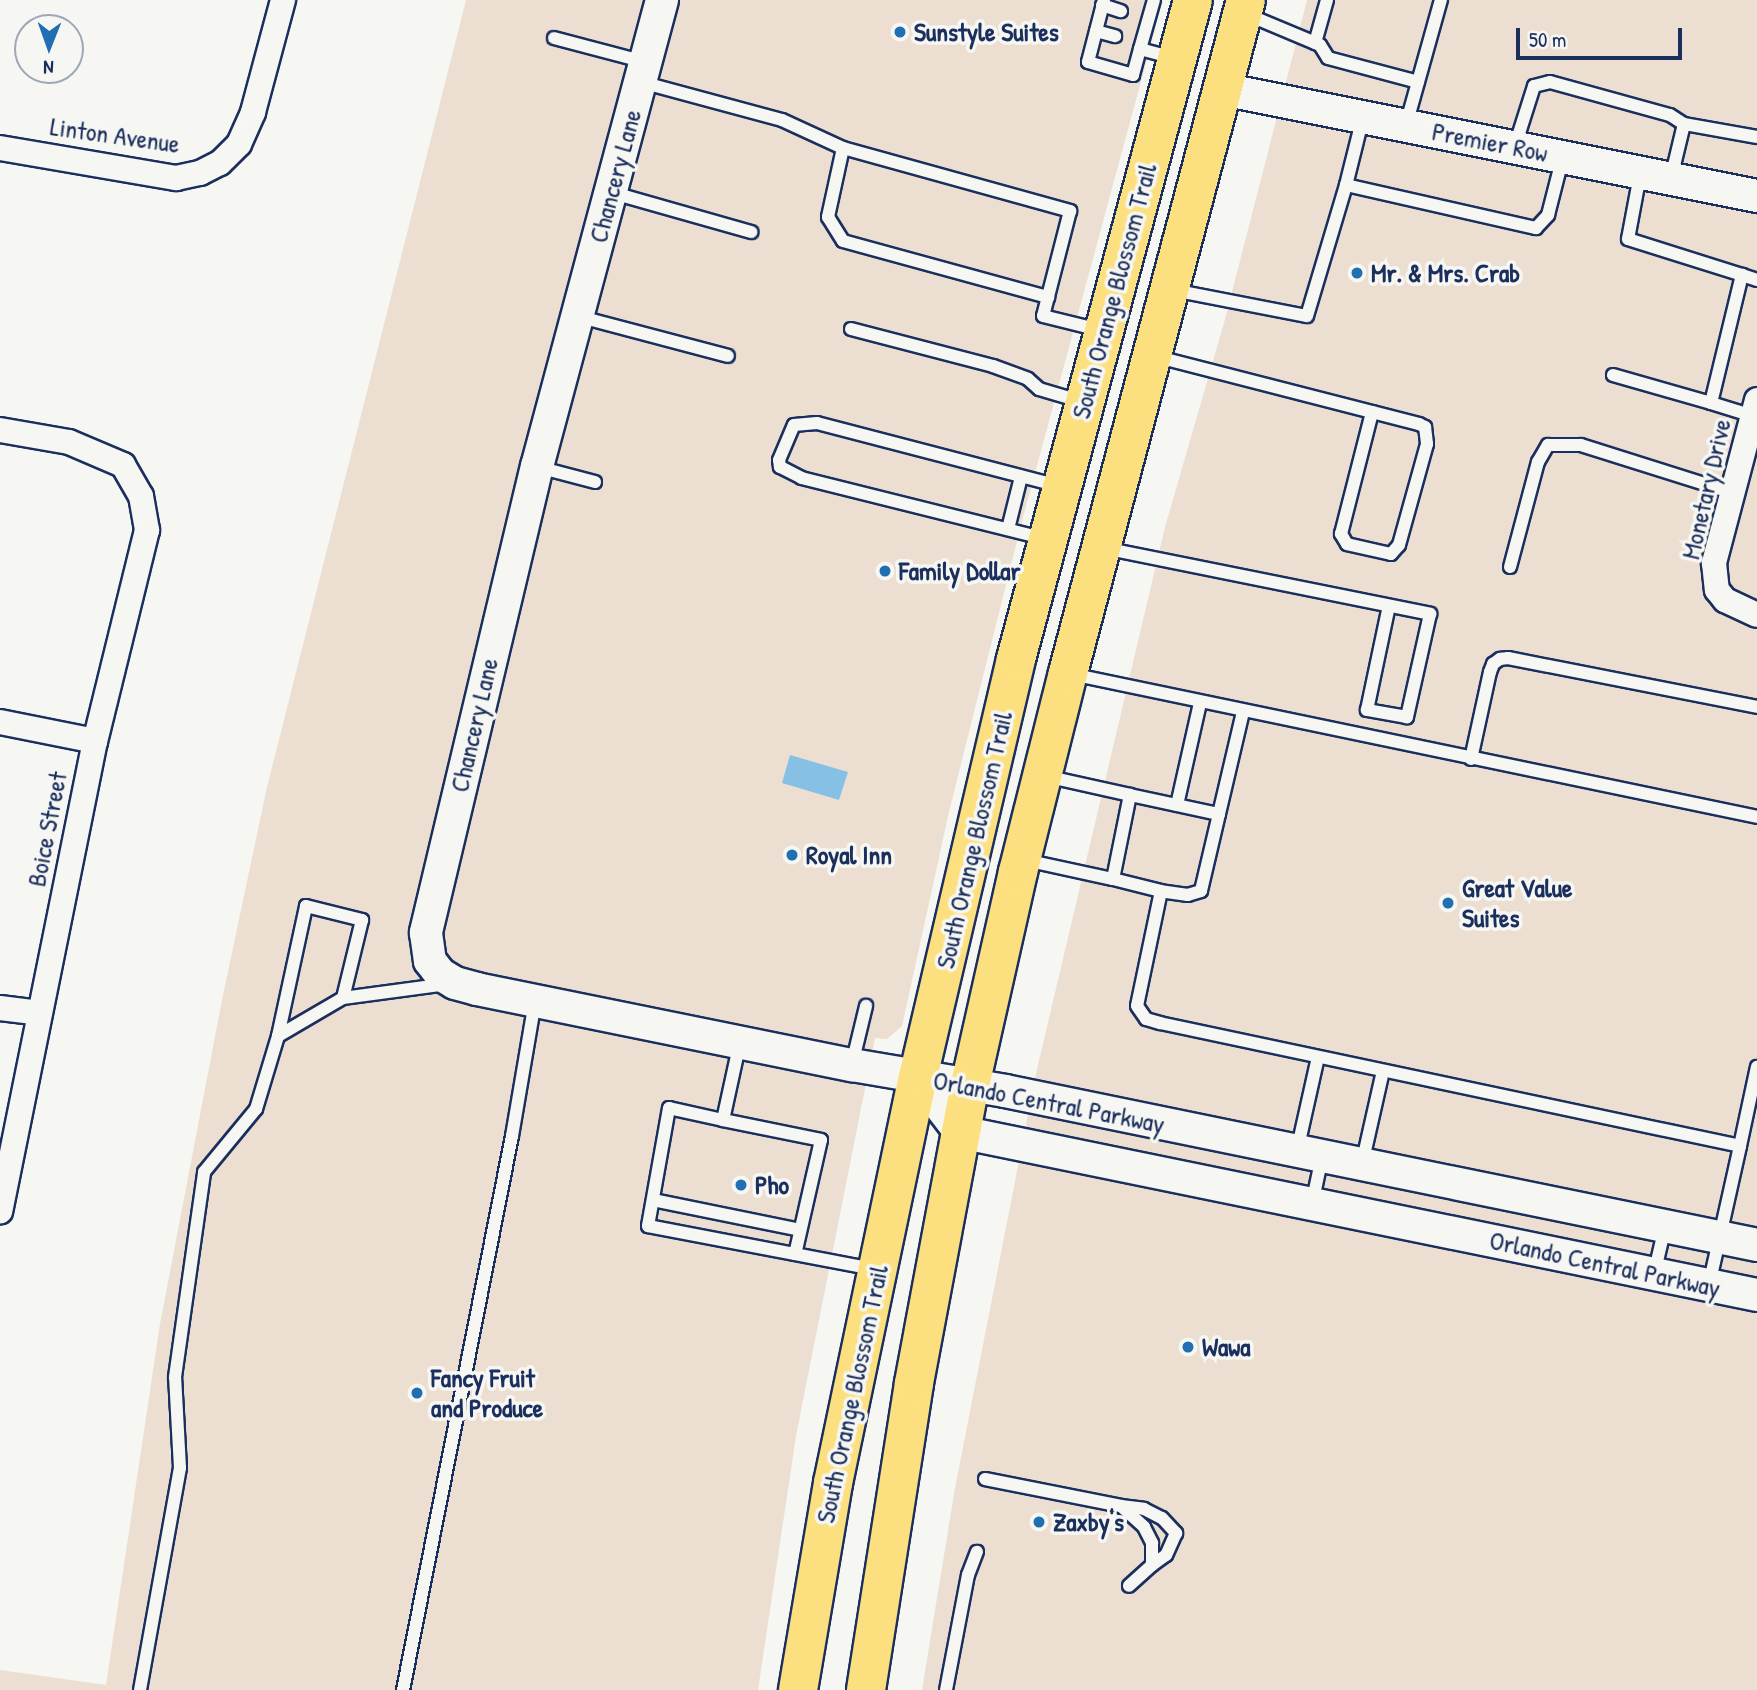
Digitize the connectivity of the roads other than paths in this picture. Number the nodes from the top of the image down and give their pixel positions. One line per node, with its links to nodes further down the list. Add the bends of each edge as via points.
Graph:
1 (283, 0): 23 (street, Linton Avenue, via 253,112 239,144 220,163 176,178)
2 (662, 0): 15 (street, Chancery Lane)
3 (1154, 0): 14 (lane)
4 (1327, 0): 13 (lane)
5 (1441, 0): 16 (lane)
6 (1103, 2): 8 (lane); 10 (lane)
7 (1244, 6): 13 (lane); 17 (main road, South Orange Blossom Trail)
8 (1121, 11)
9 (1185, 29): 14 (lane); 17 (main road, via 1209,78); 25 (main road, South Orange Blossom Trail)
10 (1096, 31): 11 (lane); 14 (lane, via 1088,62 1133,75)
11 (1115, 36)
12 (554, 38): 15 (lane)
13 (1315, 43): 16 (lane, via 1328,58)
14 (1140, 45)
15 (643, 72): 24 (lane, via 782,120); 30 (street, Chancery Lane)
16 (1418, 82): 20 (lane)
17 (1222, 89): 18 (street, Premier Row); 32 (main road, South Orange Blossom Trail)
18 (1363, 117): 20 (street, Premier Row); 29 (lane)
19 (1684, 124): 21 (lane); 22 (lane, via 1670,115 1550,82 1534,86); 28 (lane)
20 (1406, 125): 22 (street, Premier Row)
21 (1757, 137)
22 (1515, 147): 26 (street, Premier Row)
23 (0, 148)
24 (843, 148): 37 (lane, via 828,217 843,241); 37 (lane, via 1070,211)
25 (1152, 148): 32 (main road, via 1173,162 1186,184); 40 (main road, South Orange Blossom Trail)
26 (1563, 156): 27 (street, Premier Row); 29 (lane, via 1548,215 1536,228)
27 (1641, 172): 28 (street, Premier Row); 34 (lane, via 1628,239)
28 (1671, 178): 31 (street, Premier Row)
29 (1346, 185): 36 (lane, via 1307,316)
30 (610, 192): 33 (lane); 38 (street, Chancery Lane)
31 (1757, 196)
32 (1188, 217): 36 (main road, South Orange Blossom Trail)
33 (751, 232)
34 (1742, 275): 35 (lane); 45 (lane)
35 (1757, 280)
36 (1168, 289): 41 (main road, South Orange Blossom Trail)
37 (1048, 297): 40 (lane, via 1043,316)
38 (577, 316): 42 (lane); 50 (street, Chancery Lane)
39 (851, 329): 44 (lane, via 993,366 1028,379 1039,389)
40 (1104, 331): 44 (main road, South Orange Blossom Trail)
41 (1150, 355): 47 (lane); 57 (main road, South Orange Blossom Trail)
42 (728, 356)
43 (1613, 375): 45 (lane)
44 (1085, 402): 53 (main road, South Orange Blossom Trail)
45 (1711, 403): 46 (lane)
46 (1755, 408): 49 (street, Monetary Drive)
47 (1372, 412): 47 (lane, via 1419,424 1428,434 1399,545 1391,554 1347,544 1341,534)
48 (0, 430): 66 (street, Boice Street, via 69,442 123,465 141,496 147,530)
49 (1750, 453): 54 (street, Monetary Drive)
50 (537, 466): 52 (lane); 76 (street, Chancery Lane, via 426,933 430,961)
51 (1021, 477): 53 (lane); 55 (lane); 55 (lane, via 803,422 789,430 779,460 780,467 803,478)
52 (595, 482)
53 (1062, 487): 56 (main road, South Orange Blossom Trail)
54 (1733, 493): 58 (lane, via 1581,446 1548,445 1538,462); 60 (street, Monetary Drive, via 1714,563 1717,590 1725,600)
55 (1008, 529): 56 (lane)
56 (1049, 539): 88 (main road, South Orange Blossom Trail)
57 (1100, 547): 59 (lane); 61 (main road, South Orange Blossom Trail)
58 (1510, 567)
59 (1389, 606): 59 (lane, via 1430,614 1406,717 1367,710)
60 (1755, 615)
61 (1068, 673): 62 (lane); 68 (main road, South Orange Blossom Trail)
62 (1200, 703): 64 (lane); 70 (lane)
63 (1757, 707): 67 (lane, via 1507,657 1493,664)
64 (1243, 712): 67 (lane); 71 (lane)
65 (0, 722): 66 (street)
66 (95, 741): 81 (street, Boice Street)
67 (1471, 759): 72 (lane)
68 (1042, 775): 69 (lane); 73 (main road, South Orange Blossom Trail)
69 (1130, 795): 70 (lane); 74 (lane)
70 (1177, 805): 71 (lane)
71 (1219, 814): 75 (lane, via 1201,891 1188,895)
72 (1757, 817)
73 (1021, 859): 74 (lane); 89 (main road, South Orange Blossom Trail)
74 (1113, 879): 75 (lane)
75 (1161, 891): 84 (lane, via 1138,996 1140,1013 1160,1023)
76 (455, 983): 77 (lane); 78 (street)
77 (343, 998): 82 (lane); 82 (lane, via 362,920 306,906)
78 (535, 1000): 83 (street); 113 (lane)
79 (866, 1006): 85 (lane)
80 (0, 1008): 81 (street)
81 (40, 1013): 97 (street, Boice Street)
82 (278, 1036): 112 (lane, via 256,1109 204,1172 175,1377 180,1468)
83 (740, 1042): 85 (street); 90 (lane)
84 (1318, 1057): 87 (lane); 93 (lane)
85 (852, 1065): 88 (street)
86 (1757, 1067): 92 (lane)
87 (1383, 1071): 92 (lane); 94 (lane)
88 (918, 1077): 89 (street, Orlando Central Parkway); 91 (street, Orlando Central Parkway); 103 (main road, South Orange Blossom Trail)
89 (970, 1085): 91 (main road, South Orange Blossom Trail); 93 (street, Orlando Central Parkway)
90 (723, 1119): 95 (lane, via 669,1108); 99 (lane, via 821,1140)
91 (960, 1132): 96 (street, Orlando Central Parkway); 115 (main road, South Orange Blossom Trail)
92 (1740, 1146): 100 (lane)
93 (1309, 1153): 94 (street, Orlando Central Parkway); 96 (lane)
94 (1362, 1164): 98 (street, Orlando Central Parkway)
95 (653, 1200): 99 (lane); 102 (lane, via 648,1226)
96 (1312, 1204): 104 (street, Orlando Central Parkway)
97 (0, 1211)
98 (1665, 1226): 100 (street, Orlando Central Parkway); 104 (lane)
99 (800, 1230): 102 (lane)
100 (1720, 1237): 101 (street, Orlando Central Parkway); 105 (lane)
101 (1757, 1245)
102 (795, 1254): 103 (lane)
103 (878, 1270): 114 (main road, South Orange Blossom Trail, via 833,1483)
104 (1654, 1274): 105 (street, Orlando Central Parkway)
105 (1709, 1285): 106 (street, Orlando Central Parkway)
106 (1757, 1295)
107 (985, 1479): 108 (lane)
108 (1121, 1506): 110 (lane, via 1144,1527 1152,1543); 110 (lane, via 1144,1509 1162,1518 1176,1533 1166,1555)
109 (977, 1552): 116 (lane, via 968,1575)
110 (1152, 1565): 111 (lane)
111 (1129, 1586)
112 (140, 1690)
113 (402, 1690)
114 (798, 1690)
115 (866, 1690)
116 (946, 1690)

